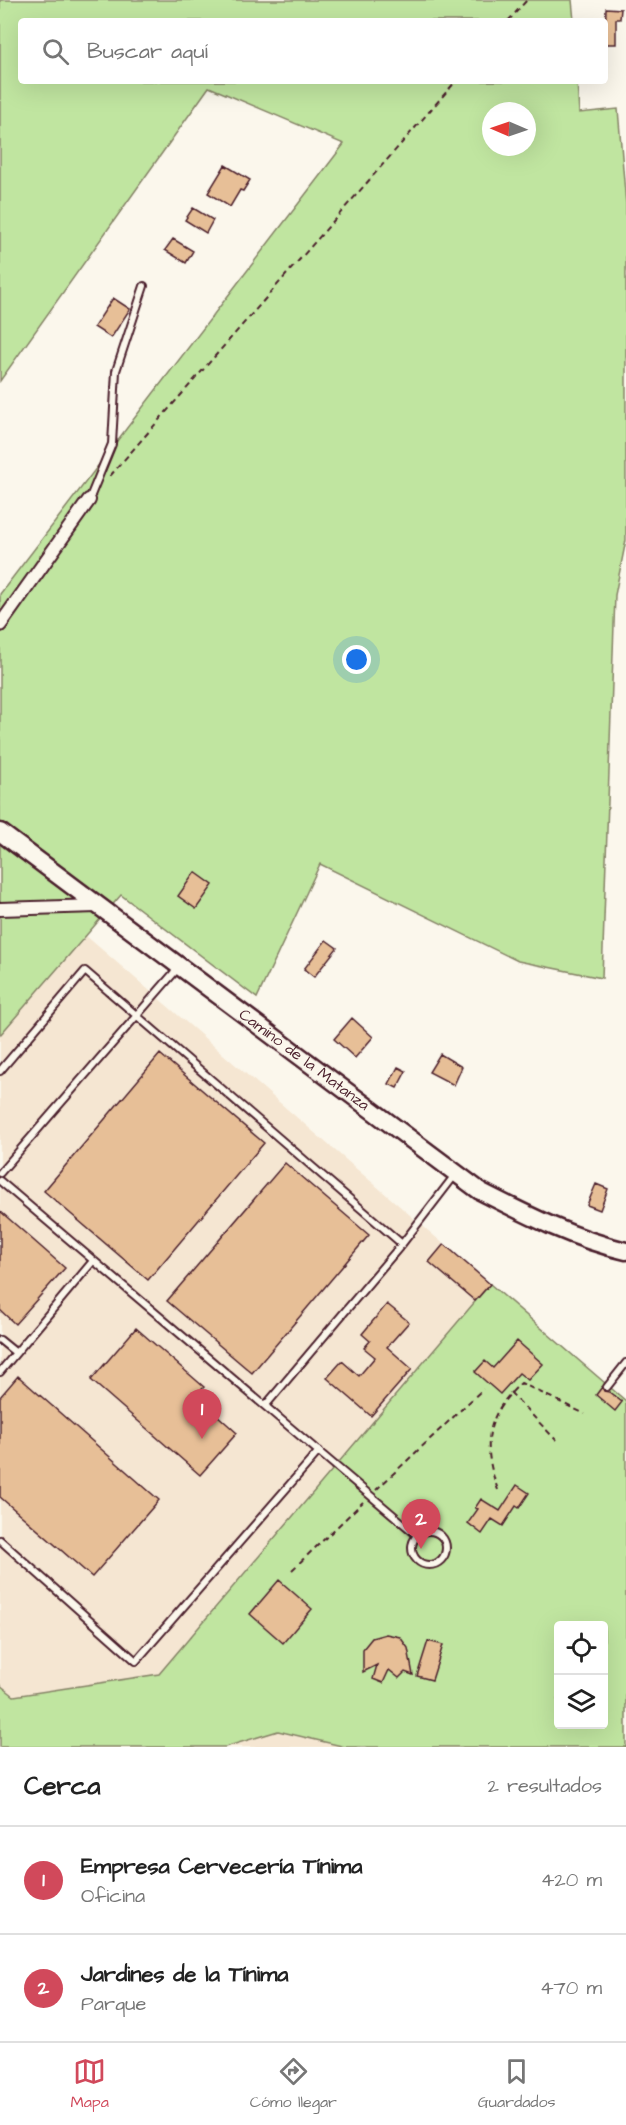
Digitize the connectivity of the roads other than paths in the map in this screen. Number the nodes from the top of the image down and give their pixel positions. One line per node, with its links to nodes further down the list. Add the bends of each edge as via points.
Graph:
1 (144, 286): 2 (lane, via 116,371 112,444)
2 (89, 500): 3 (street)
3 (0, 625)
4 (0, 832): 5 (street, Camino de la Matanza)
5 (97, 906): 6 (street); 7 (street, Camino de la Matanza)
6 (0, 909)
7 (180, 966): 8 (lane); 11 (street, Camino de la Matanza)
8 (138, 1016): 9 (lane, via 85,971); 10 (lane); 13 (lane)
9 (0, 1071)
10 (0, 1173)
11 (456, 1173): 13 (lane); 14 (street, Camino de la Matanza, via 480,1191 539,1221)
12 (0, 1181): 15 (lane)
13 (402, 1244): 21 (lane)
14 (626, 1251)
15 (93, 1261): 17 (lane); 21 (lane)
16 (0, 1340): 17 (lane)
17 (16, 1353): 19 (lane)
18 (626, 1363): 20 (lane)
19 (0, 1372)
20 (607, 1387)
21 (265, 1406): 22 (lane)
22 (319, 1451): 23 (lane); 24 (lane, via 136,1660)
23 (418, 1536): 23 (lane, via 429,1531 440,1534 447,1550 441,1561 432,1566 417,1560 412,1545)
24 (0, 1540)

